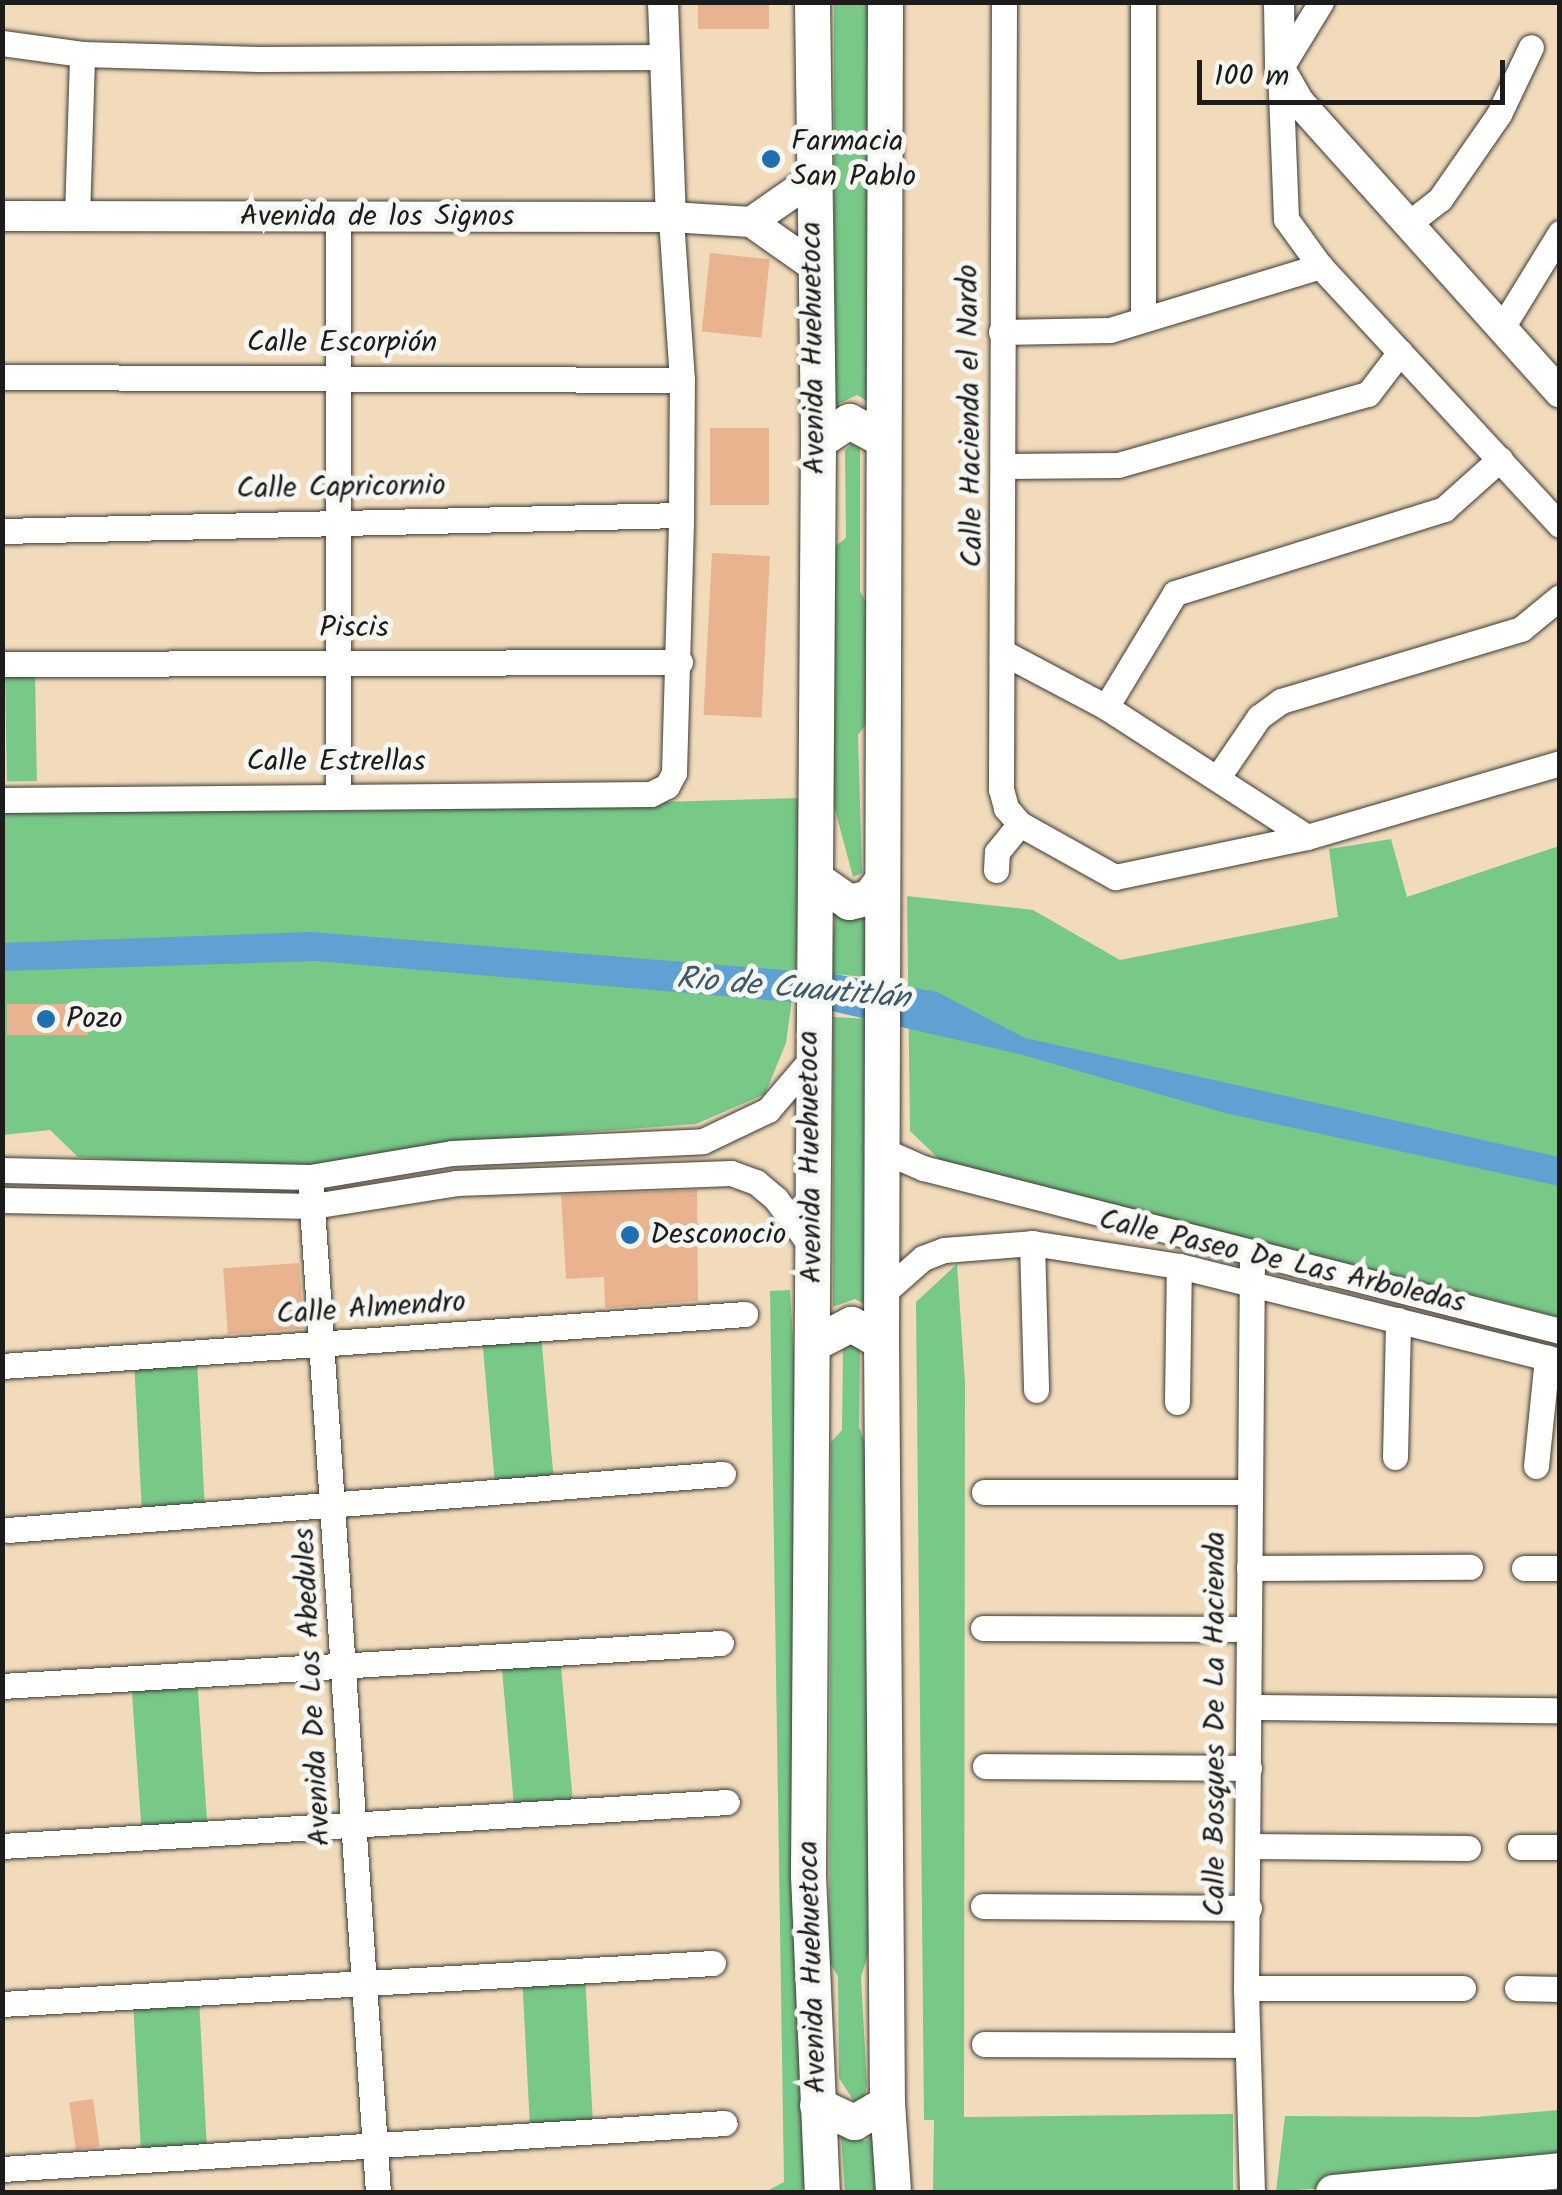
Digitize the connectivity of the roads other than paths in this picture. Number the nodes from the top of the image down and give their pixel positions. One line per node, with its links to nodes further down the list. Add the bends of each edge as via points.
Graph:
1 (662, 2): 11 (street)
2 (812, 2): 13 (main road, Avenida Huehuetoca)
3 (885, 2): 31 (main road, Avenida Huehuetoca)
4 (1004, 2): 25 (street, Calle Hacienda el Nardo)
5 (1143, 2): 23 (street)
6 (1279, 2): 12 (street)
7 (1321, 2): 12 (street)
8 (2, 44): 10 (street)
9 (1530, 47): 19 (street, via 1499,114 1440,199)
10 (82, 54): 11 (street); 15 (street)
11 (664, 58): 17 (street)
12 (1280, 69): 19 (street, via 1314,120); 22 (street, via 1286,219)
13 (810, 181): 18 (street); 21 (main road, Avenida Huehuetoca)
14 (2, 216): 15 (street, Avenida de los Signos)
15 (77, 217): 16 (street, Avenida de los Signos)
16 (338, 217): 17 (street, Avenida de los Signos); 27 (street)
17 (671, 217): 18 (street, Avenida de los Signos); 29 (street)
18 (751, 222): 21 (street)
19 (1408, 224): 24 (street)
20 (1560, 233): 24 (street)
21 (812, 264): 32 (main road, Avenida Huehuetoca)
22 (1320, 266): 23 (street); 26 (street)
23 (1144, 319): 25 (street, via 1110,330)
24 (1501, 329): 30 (street)
25 (1000, 332): 34 (street, Calle Hacienda el Nardo)
26 (1400, 352): 33 (street); 34 (street, via 1368,394 1118,466)
27 (336, 374): 28 (street, Calle Escorpión); 29 (street, Calle Escorpión); 36 (street)
28 (2, 377)
29 (682, 380): 35 (street)
30 (1560, 393)
31 (879, 437): 32 (main road, via 849,420); 53 (main road, Avenida Huehuetoca)
32 (818, 441): 52 (main road, Avenida Huehuetoca)
33 (1500, 459): 37 (street); 44 (street, via 1444,509 1175,593)
34 (1003, 466): 40 (street, Calle Hacienda el Nardo)
35 (682, 515): 36 (street, Calle Capricornio); 42 (street)
36 (338, 520): 38 (street, Calle Capricornio); 41 (street)
37 (1560, 525)
38 (2, 531)
39 (1560, 597): 46 (street, via 1521,629 1280,701 1258,717)
40 (1006, 654): 44 (street); 49 (street, Calle Hacienda el Nardo, via 1001,789)
41 (340, 661): 42 (street, Piscis); 43 (street, Piscis); 47 (street)
42 (680, 662): 47 (street, Calle Estrellas, via 674,773 668,786 651,794)
43 (15, 664)
44 (1106, 706): 46 (street)
45 (1560, 763): 50 (street)
46 (1218, 777): 50 (street)
47 (338, 794): 48 (street, Calle Estrellas)
48 (2, 800)
49 (1020, 824): 50 (street, via 1114,877); 51 (street, via 997,852)
50 (1307, 837)
51 (996, 870)
52 (816, 879): 53 (main road, via 849,902 868,897); 54 (main road, Avenida Huehuetoca)
53 (881, 882): 55 (main road, Avenida Huehuetoca)
54 (809, 1062): 56 (street, via 768,1110 712,1139); 63 (main road, Avenida Huehuetoca)
55 (882, 1150): 64 (street, Calle Paseo De Las Arboledas, via 923,1168); 67 (main road, Avenida Huehuetoca)
56 (452, 1153): 58 (street); 59 (street)
57 (2, 1170): 58 (street)
58 (310, 1178): 61 (street, Avenida De Los Abedules)
59 (456, 1183): 61 (street); 63 (street, via 731,1173 756,1182 776,1200)
60 (2, 1200): 61 (street)
61 (313, 1206): 73 (street, Avenida De Los Abedules)
62 (1032, 1244): 65 (street, Calle Paseo De Las Arboledas); 67 (street, Calle Paseo De Las Arboledas, via 944,1250 923,1258); 76 (street)
63 (811, 1246): 72 (main road, Avenida Huehuetoca)
64 (1252, 1256): 66 (street, Calle Bosques De La Hacienda); 70 (street, Calle Paseo De Las Arboledas)
65 (1179, 1266): 66 (street, Calle Paseo De Las Arboledas); 77 (street)
66 (1252, 1283): 69 (street, Calle Paseo De Las Arboledas); 82 (street, Calle Bosques De La Hacienda)
67 (882, 1294): 71 (main road, Avenida Huehuetoca)
68 (745, 1314): 73 (street, Calle Almendro)
69 (1398, 1320): 74 (street, Calle Paseo De Las Arboledas); 78 (street)
70 (1560, 1330)
71 (881, 1341): 72 (main road, via 851,1324); 116 (main road, Avenida Huehuetoca)
72 (814, 1343): 117 (main road, Avenida Huehuetoca, via 808,1875)
73 (324, 1345): 75 (street, Calle Almendro); 83 (street, Avenida De Los Abedules)
74 (1553, 1360): 79 (street)
75 (2, 1366)
76 (1036, 1390)
77 (1176, 1402)
78 (1395, 1457)
79 (1536, 1466)
80 (723, 1474): 83 (street)
81 (984, 1492): 82 (street)
82 (1249, 1492): 86 (street, Calle Bosques De La Hacienda)
83 (335, 1505): 84 (street); 92 (street, Avenida De Los Abedules)
84 (8, 1530)
85 (1470, 1566): 86 (street)
86 (1249, 1568): 90 (street, Calle Bosques De La Hacienda)
87 (1524, 1568): 88 (street)
88 (1560, 1568)
89 (983, 1628): 90 (street)
90 (1249, 1629): 94 (street, Calle Bosques De La Hacienda)
91 (721, 1644): 92 (street)
92 (342, 1661): 93 (street); 99 (street, Avenida De Los Abedules)
93 (2, 1686)
94 (1249, 1708): 95 (street); 97 (street, Calle Bosques De La Hacienda)
95 (1560, 1710)
96 (985, 1766): 97 (street)
97 (1249, 1768): 101 (street, Calle Bosques De La Hacienda)
98 (727, 1802): 99 (street)
99 (353, 1824): 100 (street); 108 (street, Avenida De Los Abedules)
100 (2, 1846)
101 (1249, 1846): 104 (street); 106 (street, Calle Bosques De La Hacienda)
102 (1520, 1847): 103 (street)
103 (1560, 1847)
104 (1468, 1848)
105 (983, 1906): 106 (street)
106 (1249, 1908): 109 (street, Calle Bosques De La Hacienda)
107 (713, 1963): 108 (street)
108 (364, 1983): 113 (street); 119 (street, Avenida De Los Abedules)
109 (1246, 1988): 110 (street); 115 (street, Calle Bosques De La Hacienda)
110 (1463, 1988)
111 (1517, 1988): 112 (street)
112 (1560, 1989)
113 (2, 2004)
114 (984, 2044): 115 (street)
115 (1247, 2046): 125 (street, Calle Bosques De La Hacienda)
116 (887, 2103): 117 (main road, via 854,2122); 124 (main road, Avenida Huehuetoca)
117 (817, 2105): 122 (main road, Avenida Huehuetoca)
118 (725, 2123): 119 (street)
119 (376, 2146): 120 (street); 123 (street, Avenida De Los Abedules)
120 (2, 2169)
121 (1560, 2170): 126 (main road)
122 (820, 2189)
123 (378, 2192)
124 (893, 2192)
125 (1252, 2192)
126 (1333, 2192)

